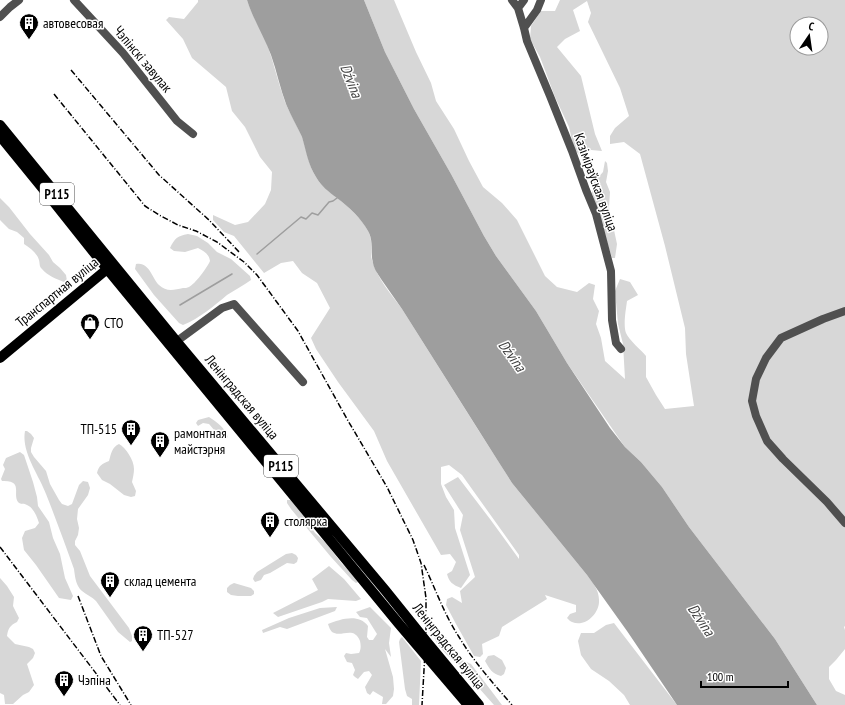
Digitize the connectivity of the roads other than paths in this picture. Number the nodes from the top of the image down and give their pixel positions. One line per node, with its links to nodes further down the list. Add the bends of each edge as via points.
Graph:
1 (19, 0): 7 (street)
2 (74, 0): 10 (street, Чэпінскі завулак, via 122,53 177,121)
3 (512, 0): 6 (street, Казіміраўская вуліца)
4 (524, 0): 6 (street)
5 (541, 0): 8 (street)
6 (518, 8): 8 (street, Казіміраўская вуліца)
7 (0, 17)
8 (524, 28): 15 (street, Казіміраўская вуліца, via 596,214 611,271 612,320 616,343)
9 (0, 125): 12 (main road, Ленінградская вуліца / Р115)
10 (193, 134)
11 (0, 136): 12 (main road, Ленінградская вуліца / Р115)
12 (110, 266): 14 (main road, Ленінградская вуліца / Р115); 16 (main road, Транспартная вуліца)
13 (845, 311): 19 (street, via 781,338 766,358 756,379 752,401 767,441)
14 (174, 344): 17 (street, via 222,308 234,304); 18 (main road, Ленінградская вуліца / Р115)
15 (621, 349)
16 (0, 358)
17 (303, 382)
18 (250, 436): 20 (main road, Ленінградская вуліца / Р115); 21 (main road, Ленінградская вуліца / Р115)
19 (845, 523)
20 (385, 590): 21 (street); 23 (main road, Ленінградская вуліца / Р115)
21 (376, 595): 22 (main road, Ленінградская вуліца / Р115)
22 (468, 705)
23 (479, 705)

